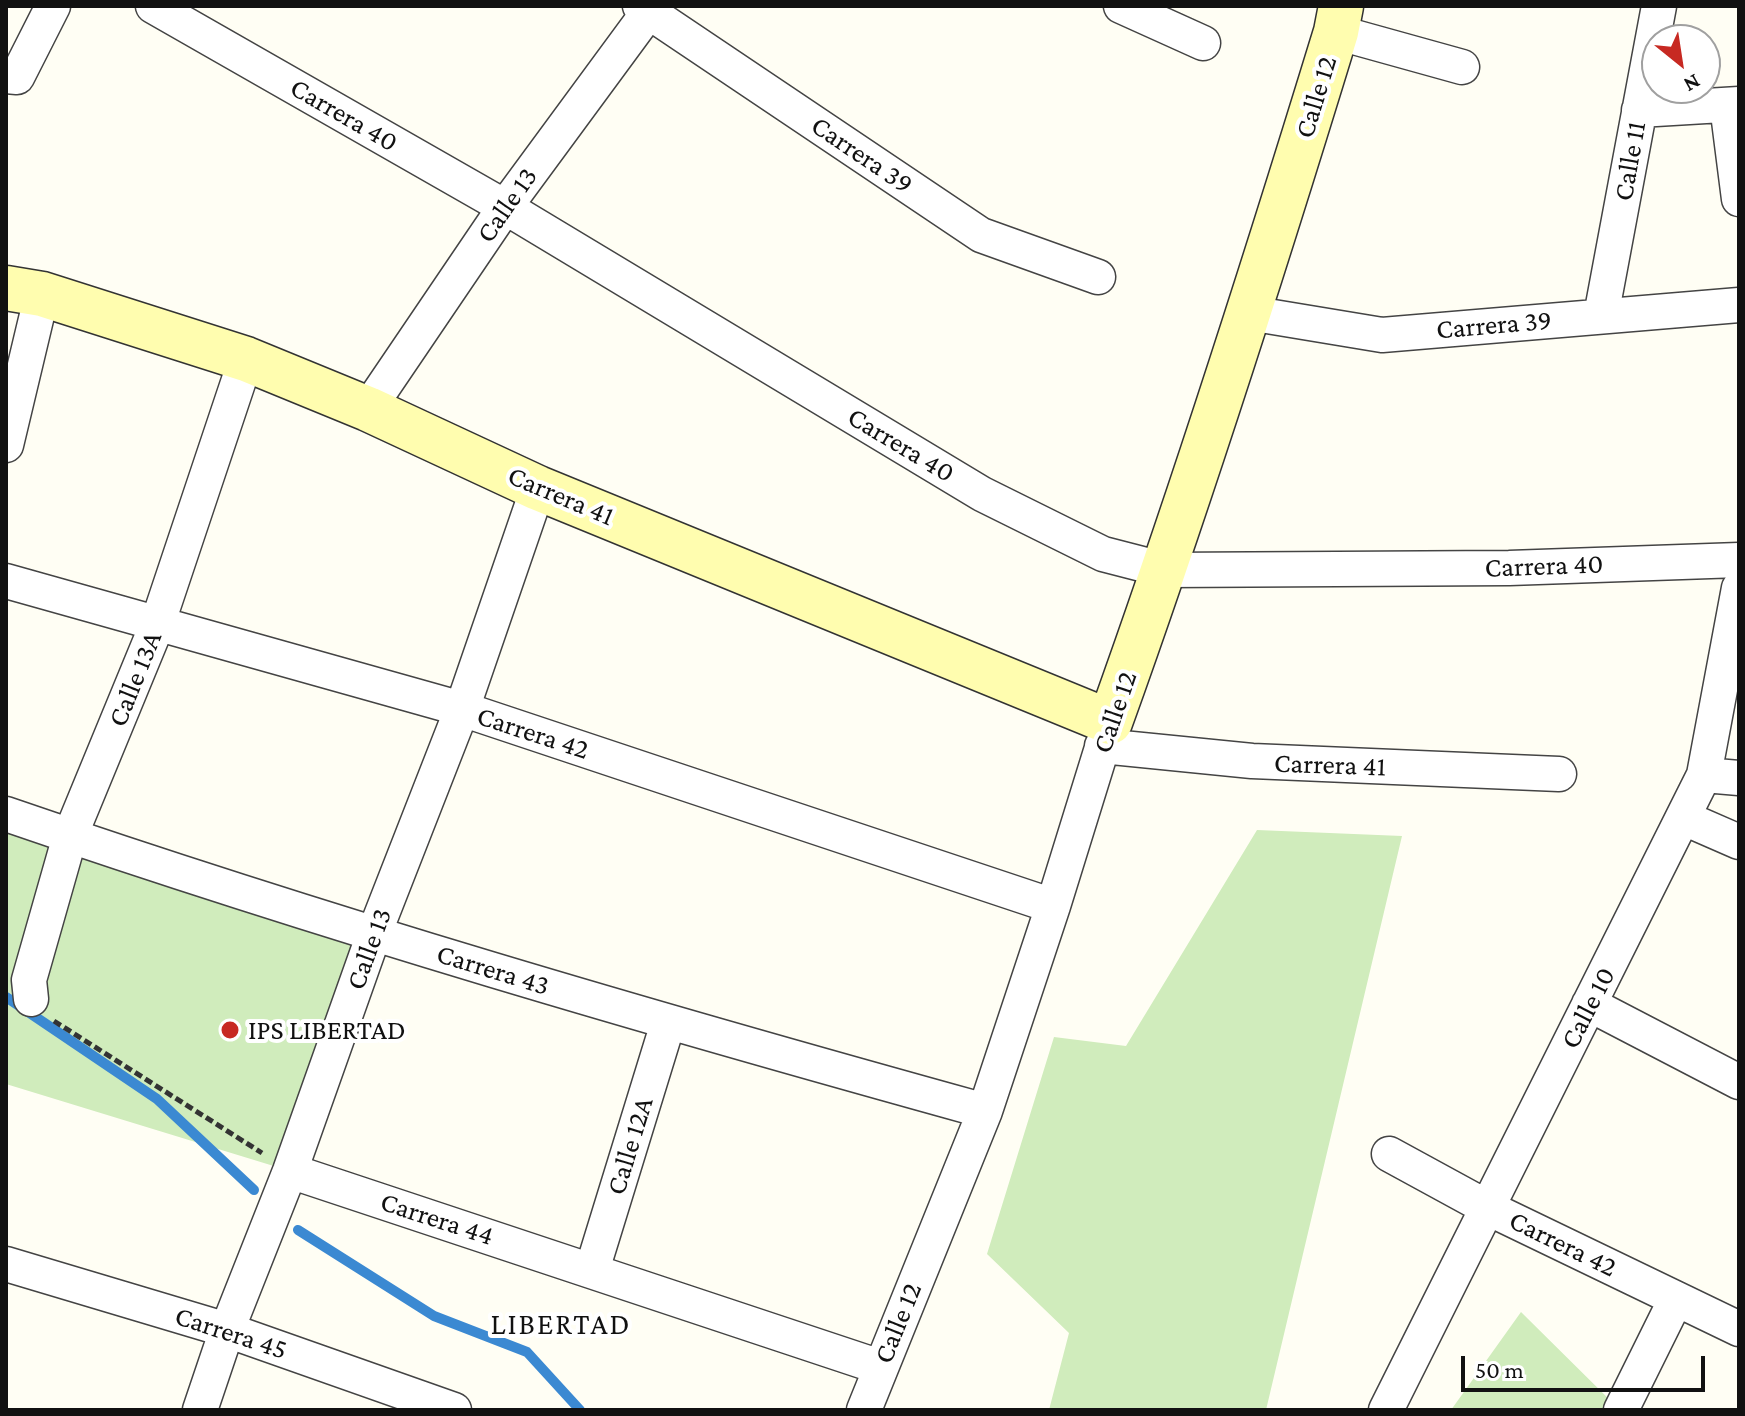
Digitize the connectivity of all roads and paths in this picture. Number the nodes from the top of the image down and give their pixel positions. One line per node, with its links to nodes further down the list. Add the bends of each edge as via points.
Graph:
1 (53, 6): 9 (street)
2 (153, 6): 13 (street, Carrera 40)
3 (1121, 6): 7 (street)
4 (1659, 6): 11 (street, Calle 11)
5 (647, 8): 13 (street, Calle 13); 14 (street, Carrera 39, via 981,235)
6 (1339, 19): 8 (street); 17 (street, Calle 12)
7 (1203, 43)
8 (1462, 67)
9 (11, 76)
10 (1733, 104): 11 (street); 12 (street)
11 (1639, 110): 18 (street, Calle 11)
12 (1739, 199)
13 (505, 207): 20 (street, Calle 13); 24 (street, Carrera 40, via 982,494 1103,554)
14 (1098, 277)
15 (24, 291): 19 (street, Carrera 41); 21 (street)
16 (1739, 305): 18 (street, Carrera 39)
17 (1249, 313): 18 (street, Carrera 39, via 1382,335); 24 (street, Calle 12)
18 (1601, 316)
19 (246, 359): 20 (street, Carrera 41); 27 (street, Calle 13A)
20 (368, 409): 22 (street, Carrera 41)
21 (6, 445)
22 (538, 488): 28 (street, Calle 13); 29 (street, Carrera 41)
23 (1739, 560): 24 (street, Carrera 40)
24 (1165, 570): 29 (street, Calle 12)
25 (6, 581): 27 (street, Carrera 42)
26 (1739, 588): 31 (street, Calle 10)
27 (157, 625): 28 (street, Carrera 42); 35 (street, Calle 13A)
28 (462, 709): 37 (street, Carrera 42); 38 (street, Calle 13)
29 (1106, 734): 30 (street, Carrera 41, via 1252,761); 37 (street, Calle 12)
30 (1559, 774)
31 (1704, 775): 32 (street); 34 (street, Calle 10)
32 (1739, 778)
33 (6, 814): 35 (street, Carrera 43)
34 (1684, 818): 36 (street); 40 (street, Calle 10)
35 (70, 836): 38 (street, Carrera 43); 39 (street, Calle 13A, via 29,980)
36 (1739, 842)
37 (1053, 906): 43 (street, Calle 12)
38 (374, 934): 41 (street, Carrera 43); 45 (street, Calle 13)
39 (31, 999): 45 (path, via 38,1011)
40 (1589, 1004): 42 (street); 46 (street, Calle 10)
41 (668, 1023): 43 (street, Carrera 43); 48 (street, Calle 12A)
42 (1739, 1082)
43 (985, 1111): 52 (street, Calle 12)
44 (1389, 1154): 46 (street, Carrera 42)
45 (290, 1171): 48 (street, Carrera 44); 51 (street, Calle 13)
46 (1488, 1208): 49 (street, Carrera 42); 56 (street, Calle 10)
47 (6, 1264): 51 (street, Carrera 45)
48 (592, 1270): 52 (street, Carrera 44)
49 (1676, 1299): 50 (street, Carrera 42); 57 (street)
50 (1739, 1329)
51 (227, 1330): 53 (street, Calle 13); 54 (street, Carrera 45)
52 (880, 1367): 55 (street, Calle 12)
53 (200, 1410)
54 (454, 1410)
55 (864, 1410)
56 (1386, 1410)
57 (1621, 1410)

